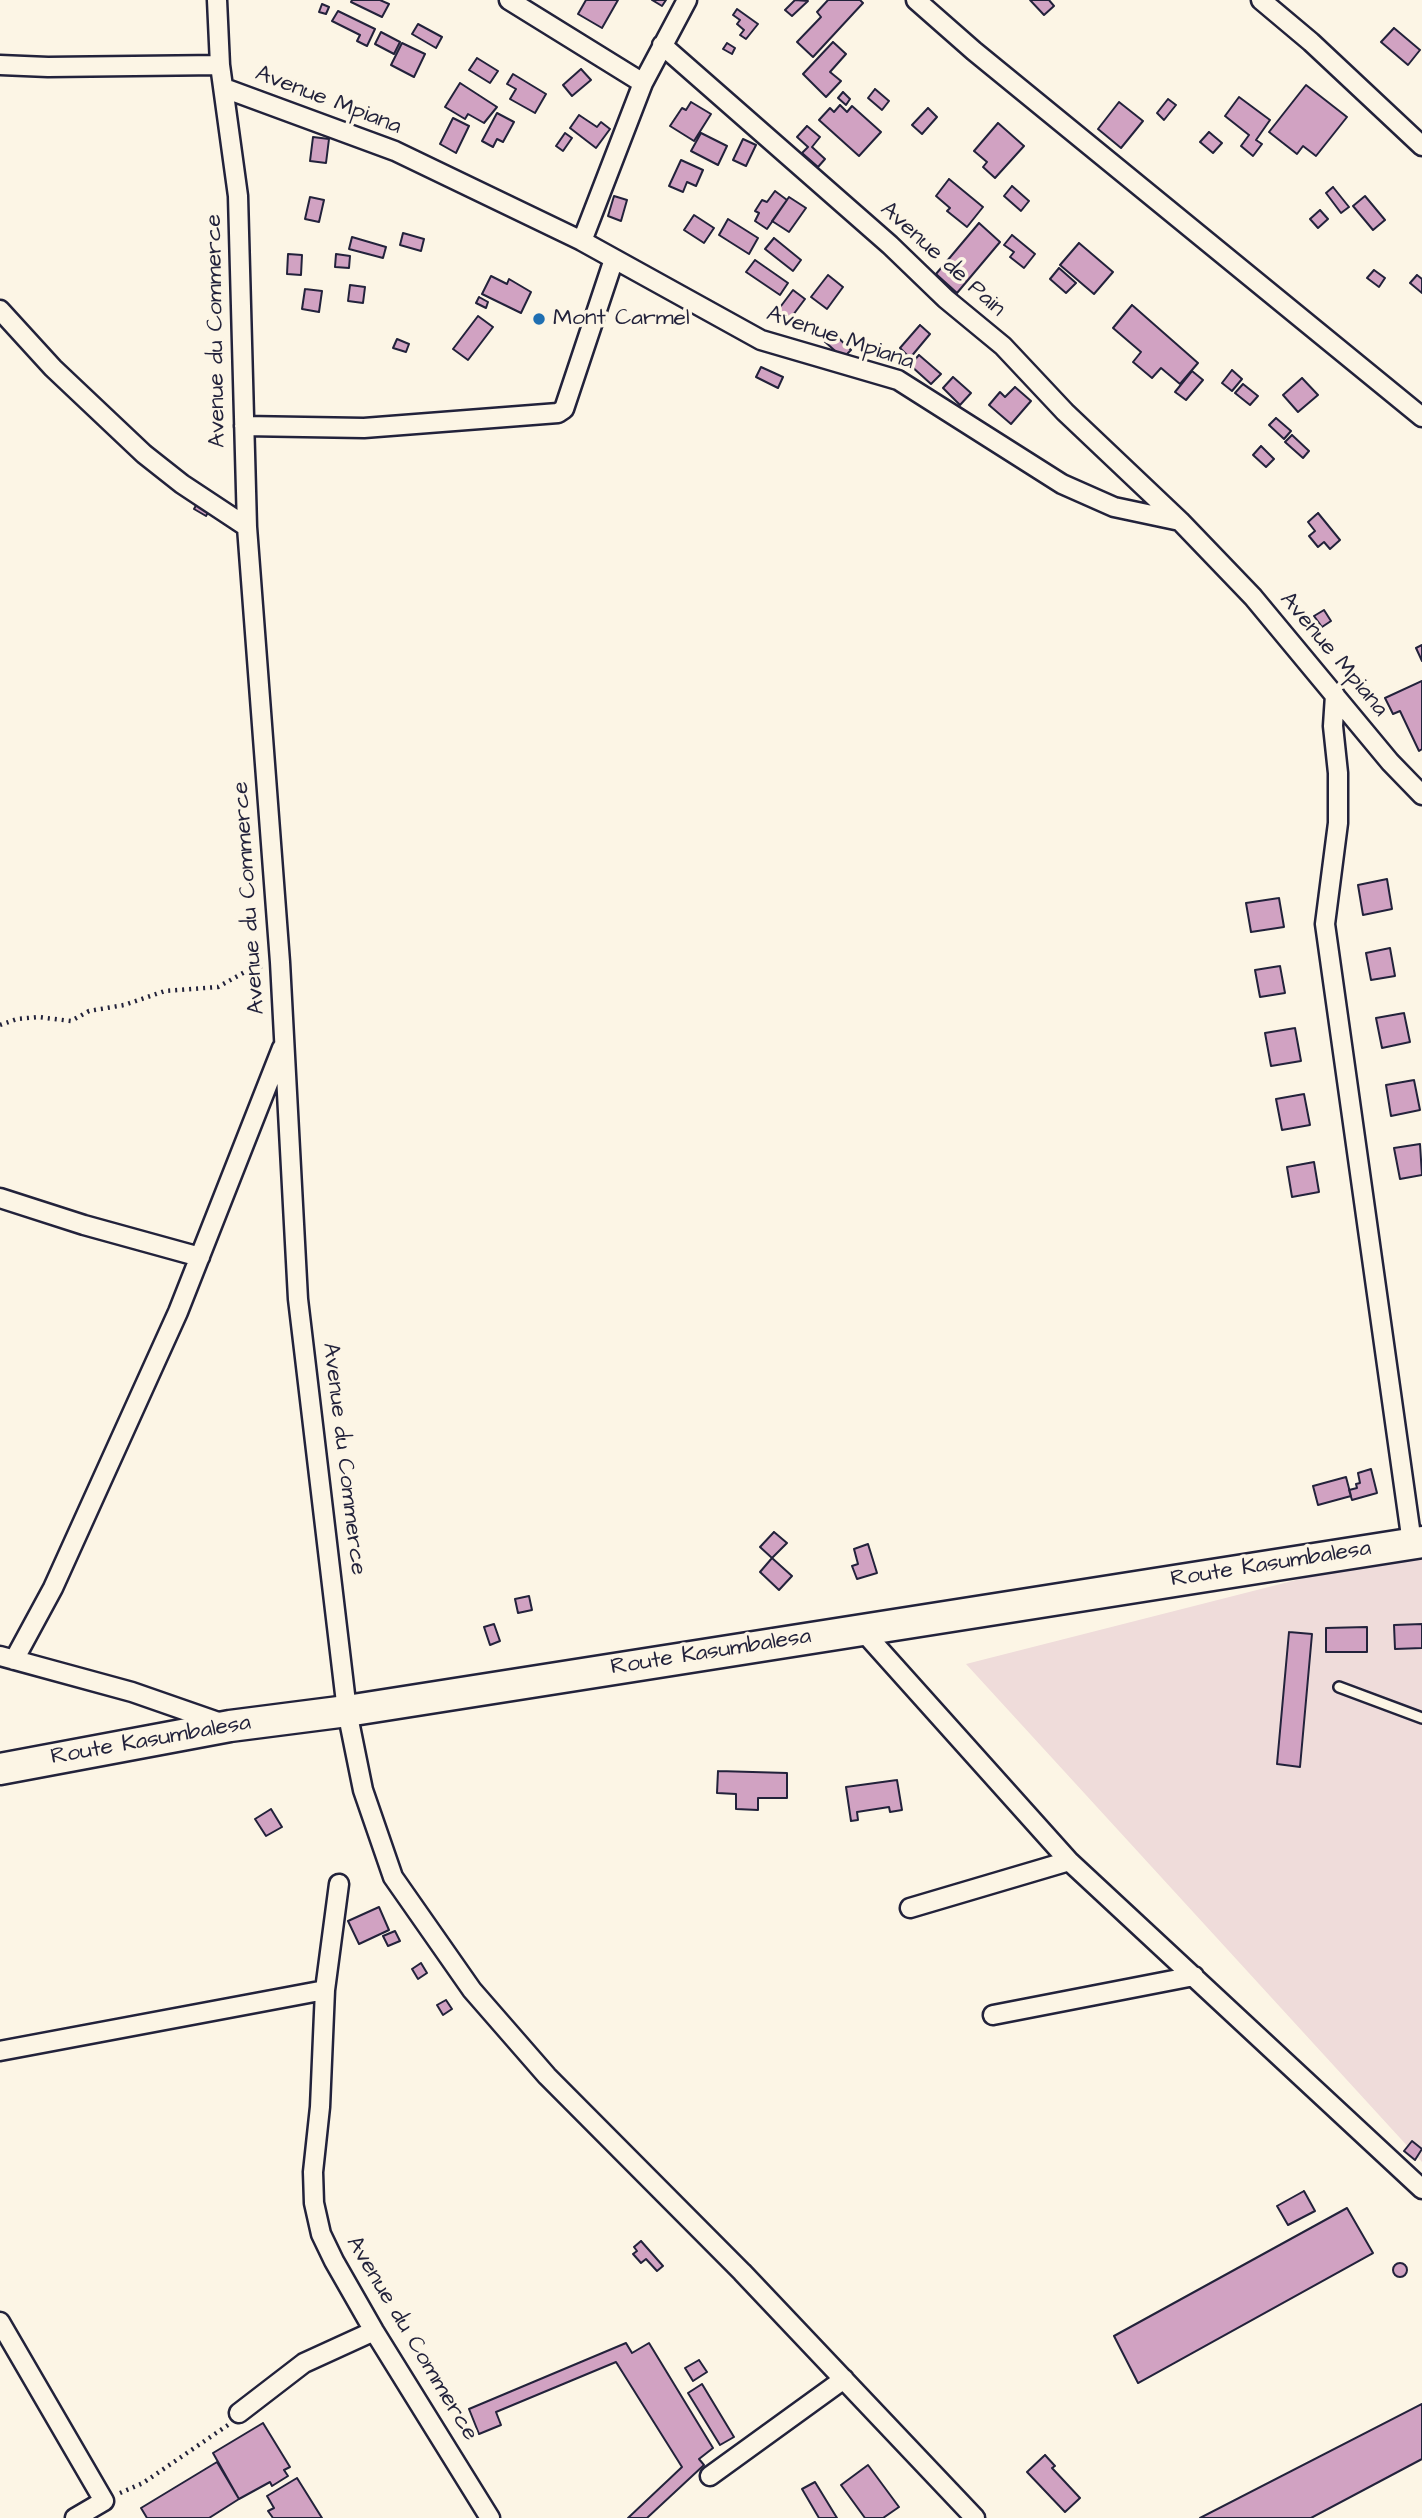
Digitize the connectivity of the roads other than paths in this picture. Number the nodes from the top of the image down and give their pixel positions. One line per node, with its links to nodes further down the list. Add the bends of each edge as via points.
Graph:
1 (217, 0): 8 (street, Avenue du Commerce)
2 (509, 0): 9 (street)
3 (687, 0): 6 (street)
4 (916, 0): 15 (street)
5 (1261, 0): 11 (street)
6 (662, 45): 9 (street); 17 (street, Avenue de Pain, via 1003,346)
7 (0, 65): 8 (street)
8 (220, 65): 10 (street, Avenue du Commerce)
9 (643, 83): 12 (street)
10 (224, 88): 12 (street, Avenue Mpiana, via 396,152); 16 (street, Avenue du Commerce, via 238,196)
11 (1422, 146)
12 (582, 241): 13 (street, Avenue Mpiana)
13 (614, 259): 16 (street, via 564,409 558,413 364,428); 17 (street, Avenue Mpiana, via 761,340 898,380 1062,484 1114,507)
14 (0, 310): 18 (street, via 53,368 144,454)
15 (1422, 416)
16 (244, 426): 18 (street, Avenue du Commerce)
17 (1180, 521): 19 (street, Avenue Mpiana, via 1253,597)
18 (247, 527): 21 (street, Avenue du Commerce)
19 (1335, 695): 20 (street, Avenue Mpiana); 24 (street, via 1338,823 1325,924)
20 (1422, 795)
21 (285, 1041): 23 (street); 28 (street, Avenue du Commerce, via 298,1299)
22 (0, 1198): 23 (street)
23 (200, 1257): 26 (street, via 53,1588)
24 (1417, 1543): 25 (highway, Route Kasumbalesa)
25 (861, 1629): 28 (highway, Route Kasumbalesa); 32 (street)
26 (7, 1658): 30 (street, via 132,1692)
27 (1339, 1687): 29 (lane)
28 (347, 1711): 30 (highway, Route Kasumbalesa); 42 (street, Avenue du Commerce, via 363,1790 393,1877 472,1990 547,2076)
29 (1422, 1718)
30 (230, 1726): 31 (highway, Route Kasumbalesa)
31 (0, 1769)
32 (1069, 1861): 34 (street); 35 (street)
33 (339, 1884): 36 (street, Avenue du Commerce)
34 (910, 1908)
35 (1194, 1976): 37 (street); 39 (street)
36 (325, 1990): 38 (street); 41 (street, Avenue du Commerce, via 314,2203 334,2262)
37 (993, 2015)
38 (0, 2051)
39 (1422, 2189)
40 (0, 2322): 45 (street, via 104,2501)
41 (374, 2332): 43 (street, via 304,2363); 46 (street, Avenue du Commerce)
42 (844, 2379): 44 (street); 47 (street, Avenue du Commerce)
43 (239, 2413)
44 (710, 2476)
45 (75, 2518)
46 (490, 2518)
47 (975, 2518)

